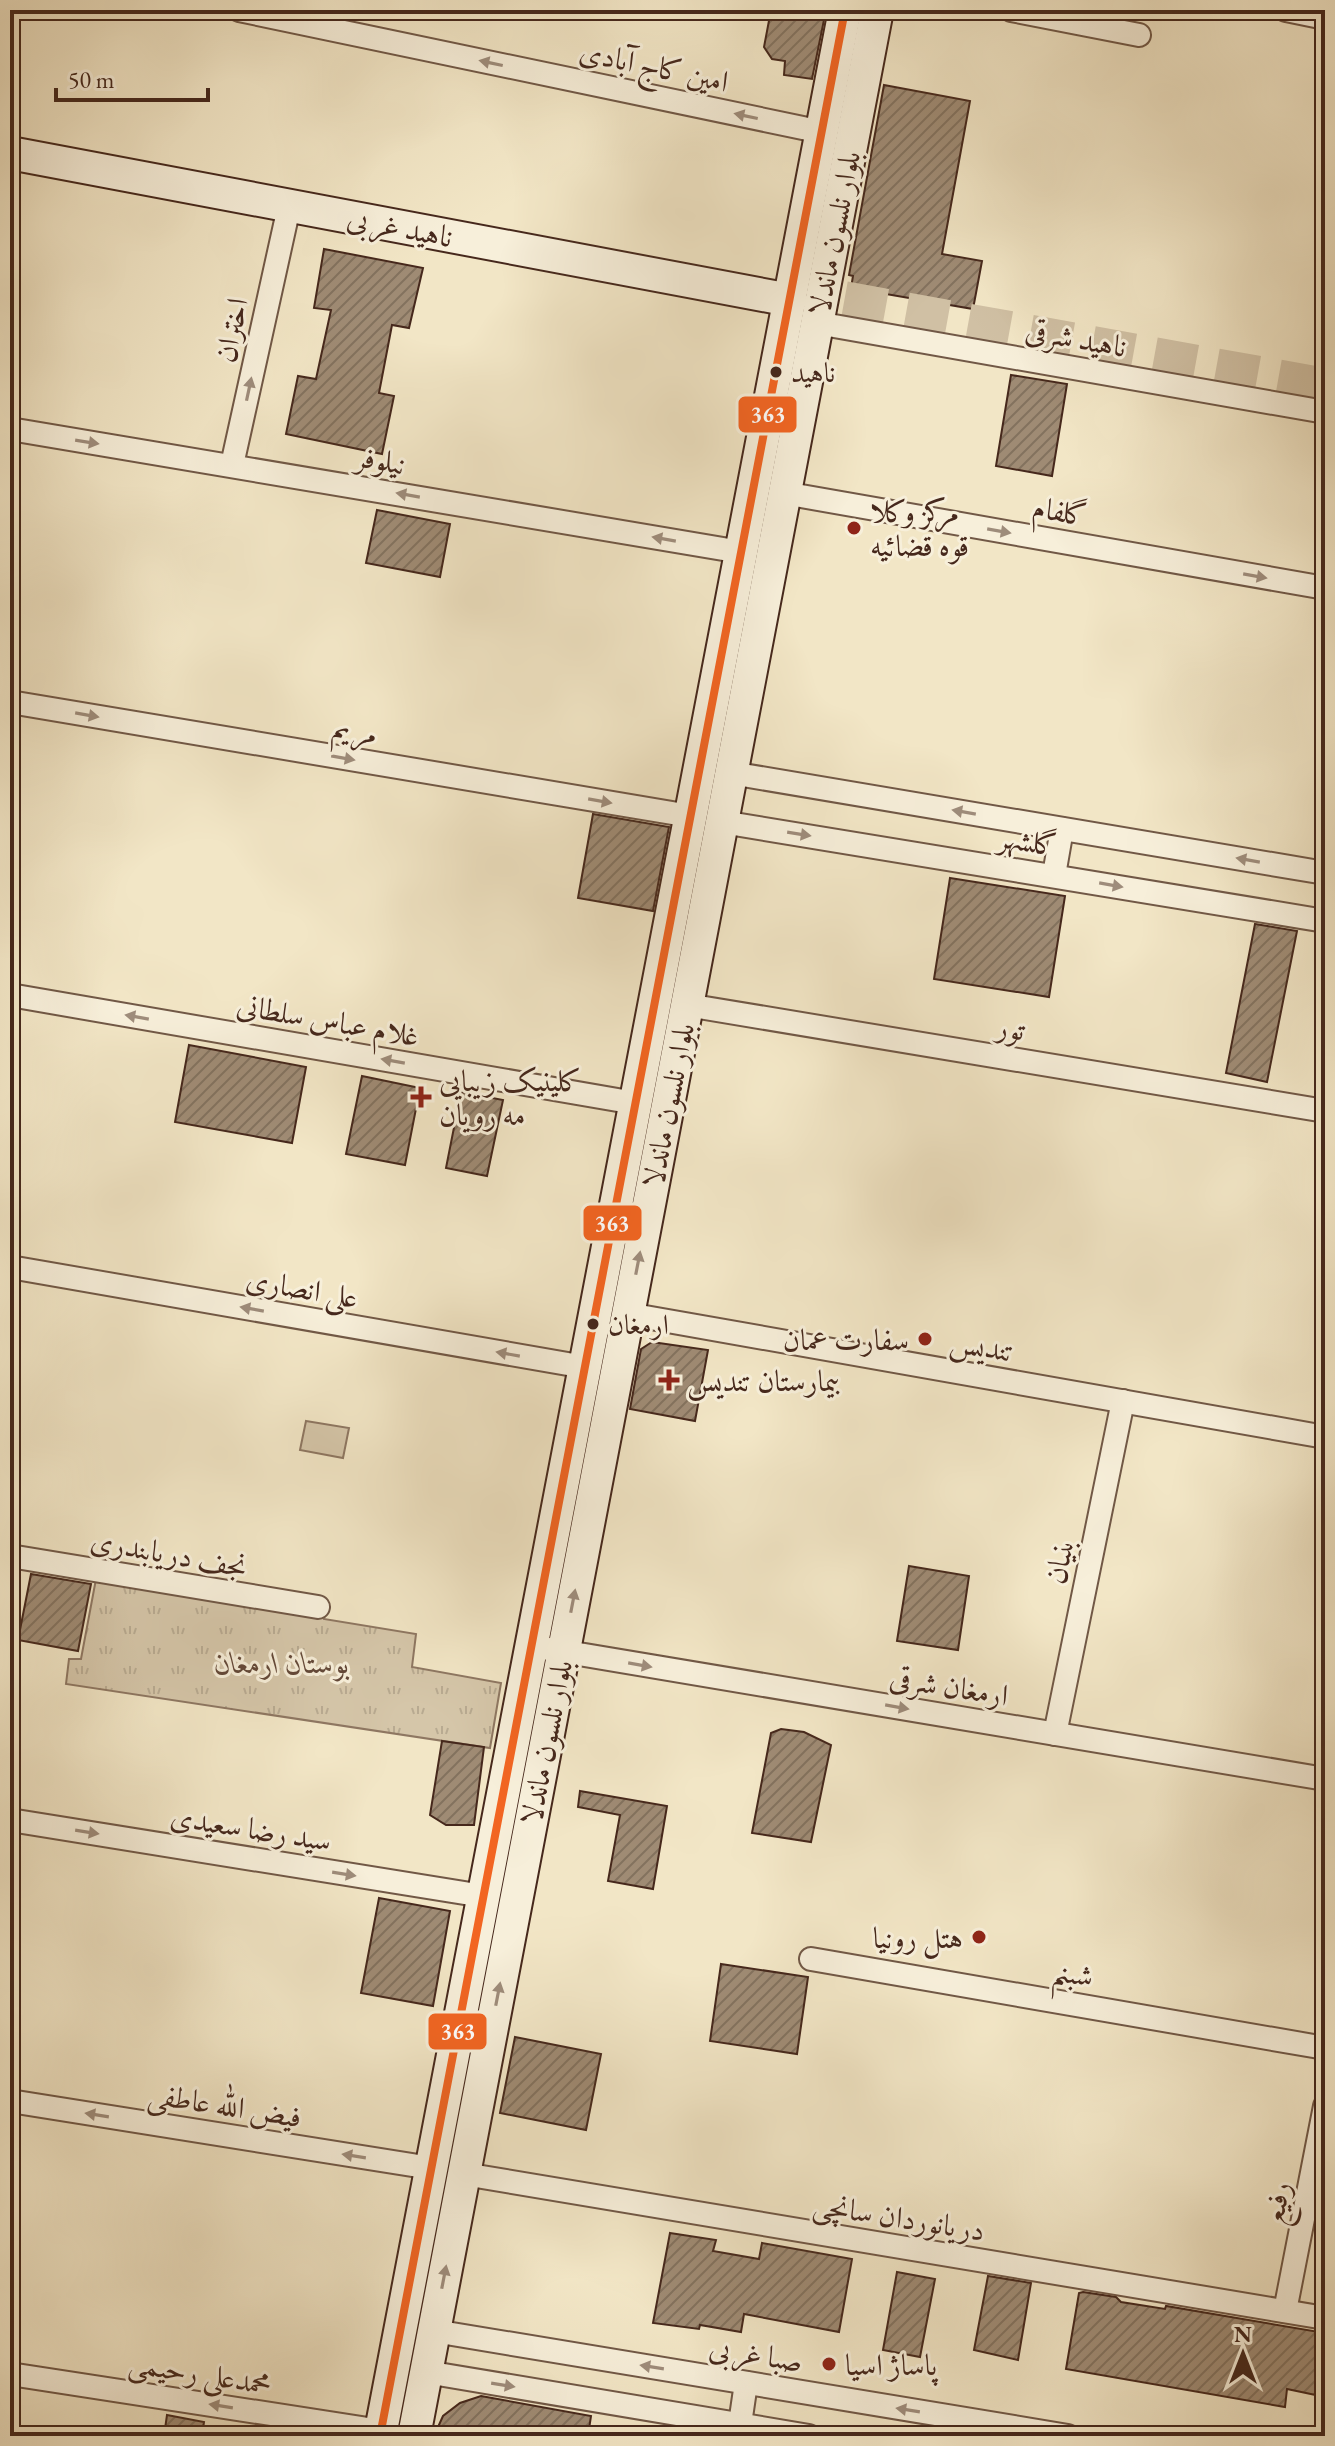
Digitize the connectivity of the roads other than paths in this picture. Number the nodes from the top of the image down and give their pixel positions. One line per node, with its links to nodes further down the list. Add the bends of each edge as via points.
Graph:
1 (239, 10): 8 (street, امین کاج آبادی, one-way to 1)
2 (845, 10): 8 (main road, بلوار نلسون ماندلا)
3 (877, 10): 12 (main road, بلوار نلسون ماندلا)
4 (1011, 10): 7 (street)
5 (1286, 10): 6 (street)
6 (1325, 18)
7 (1139, 35)
8 (822, 132): 11 (main road, بلوار نلسون ماندلا)
9 (10, 153): 10 (main road, ناهید غربی)
10 (289, 207): 11 (main road, ناهید غربی); 15 (street, اختران, one-way to 10)
11 (790, 300): 17 (main road, بلوار نلسون ماندلا)
12 (817, 323): 13 (street, ناهید شرقی); 16 (main road, بلوار نلسون ماندلا)
13 (1325, 412)
14 (10, 429): 15 (street, نیلوفر, one-way to 15)
15 (232, 465): 17 (street, نیلوفر, one-way to 15)
16 (784, 493): 18 (street, گلفام, one-way to 18); 20 (main road, بلوار نلسون ماندلا)
17 (741, 552): 21 (main road, بلوار نلسون ماندلا)
18 (1325, 588)
19 (10, 702): 21 (street, مریم, one-way to 21)
20 (731, 773): 22 (main road, بلوار نلسون ماندلا); 23 (street, گلشهر, one-way to 20)
21 (690, 816): 29 (main road, بلوار نلسون ماندلا)
22 (722, 822): 25 (street, گلشهر, one-way to 25); 28 (main road, بلوار نلسون ماندلا)
23 (1062, 829): 24 (street, گلشهر, one-way to 23); 25 (street)
24 (1325, 873)
25 (1054, 875): 26 (street, گلشهر, one-way to 26)
26 (1325, 921)
27 (10, 995): 29 (street, غلام عباس سلطانی, one-way to 27)
28 (687, 1005): 30 (street, تور); 32 (main road, بلوار نلسون ماندلا, one-way to 28)
29 (635, 1103): 33 (main road, بلوار نلسون ماندلا)
30 (1325, 1111)
31 (10, 1267): 33 (street, علی انصاری, one-way to 31)
32 (628, 1314): 34 (street, تندیس); 39 (main road, بلوار نلسون ماندلا, one-way to 32)
33 (585, 1367): 38 (main road, بلوار نلسون ماندلا)
34 (1123, 1401): 35 (street, تندیس); 40 (street, بنیان)
35 (1325, 1437)
36 (10, 1556): 37 (street, نجف دریابندری)
37 (318, 1607)
38 (531, 1646): 39 (street, ارمغان شرقی); 43 (main road, بلوار نلسون ماندلا)
39 (563, 1652): 40 (street, ارمغان شرقی, one-way to 40); 49 (main road, بلوار نلسون ماندلا, one-way to 39)
40 (1055, 1734): 41 (street, ارمغان شرقی)
41 (1325, 1779)
42 (10, 1820): 43 (street, سید رضا سعیدی, one-way to 43)
43 (483, 1896): 48 (main road, بلوار نلسون ماندلا)
44 (811, 1959): 45 (street, شبنم)
45 (1325, 2048)
46 (10, 2101): 48 (street, فیض الله عاطفی, one-way to 46)
47 (1325, 2106): 50 (street, رفیع)
48 (431, 2168): 58 (main road, بلوار نلسون ماندلا)
49 (464, 2174): 50 (street, دریانوردان سانچی); 52 (main road, بلوار نلسون ماندلا, one-way to 49)
50 (1285, 2311): 51 (street, دریانوردان سانچی)
51 (1325, 2318)
52 (434, 2331): 53 (main road, بلوار نلسون ماندلا); 55 (street, صبا غربی, one-way to 52)
53 (426, 2372): 56 (street, one-way to 56); 59 (main road, بلوار نلسون ماندلا)
54 (10, 2374): 58 (street, محمدعلی رحیمی, one-way to 54)
55 (746, 2383): 56 (street); 57 (street, صبا غربی, one-way to 55)
56 (740, 2424): 60 (street)
57 (955, 2427): 61 (street, صبا غربی)
58 (380, 2433)
59 (414, 2436)
60 (809, 2436)
61 (1068, 2436)

